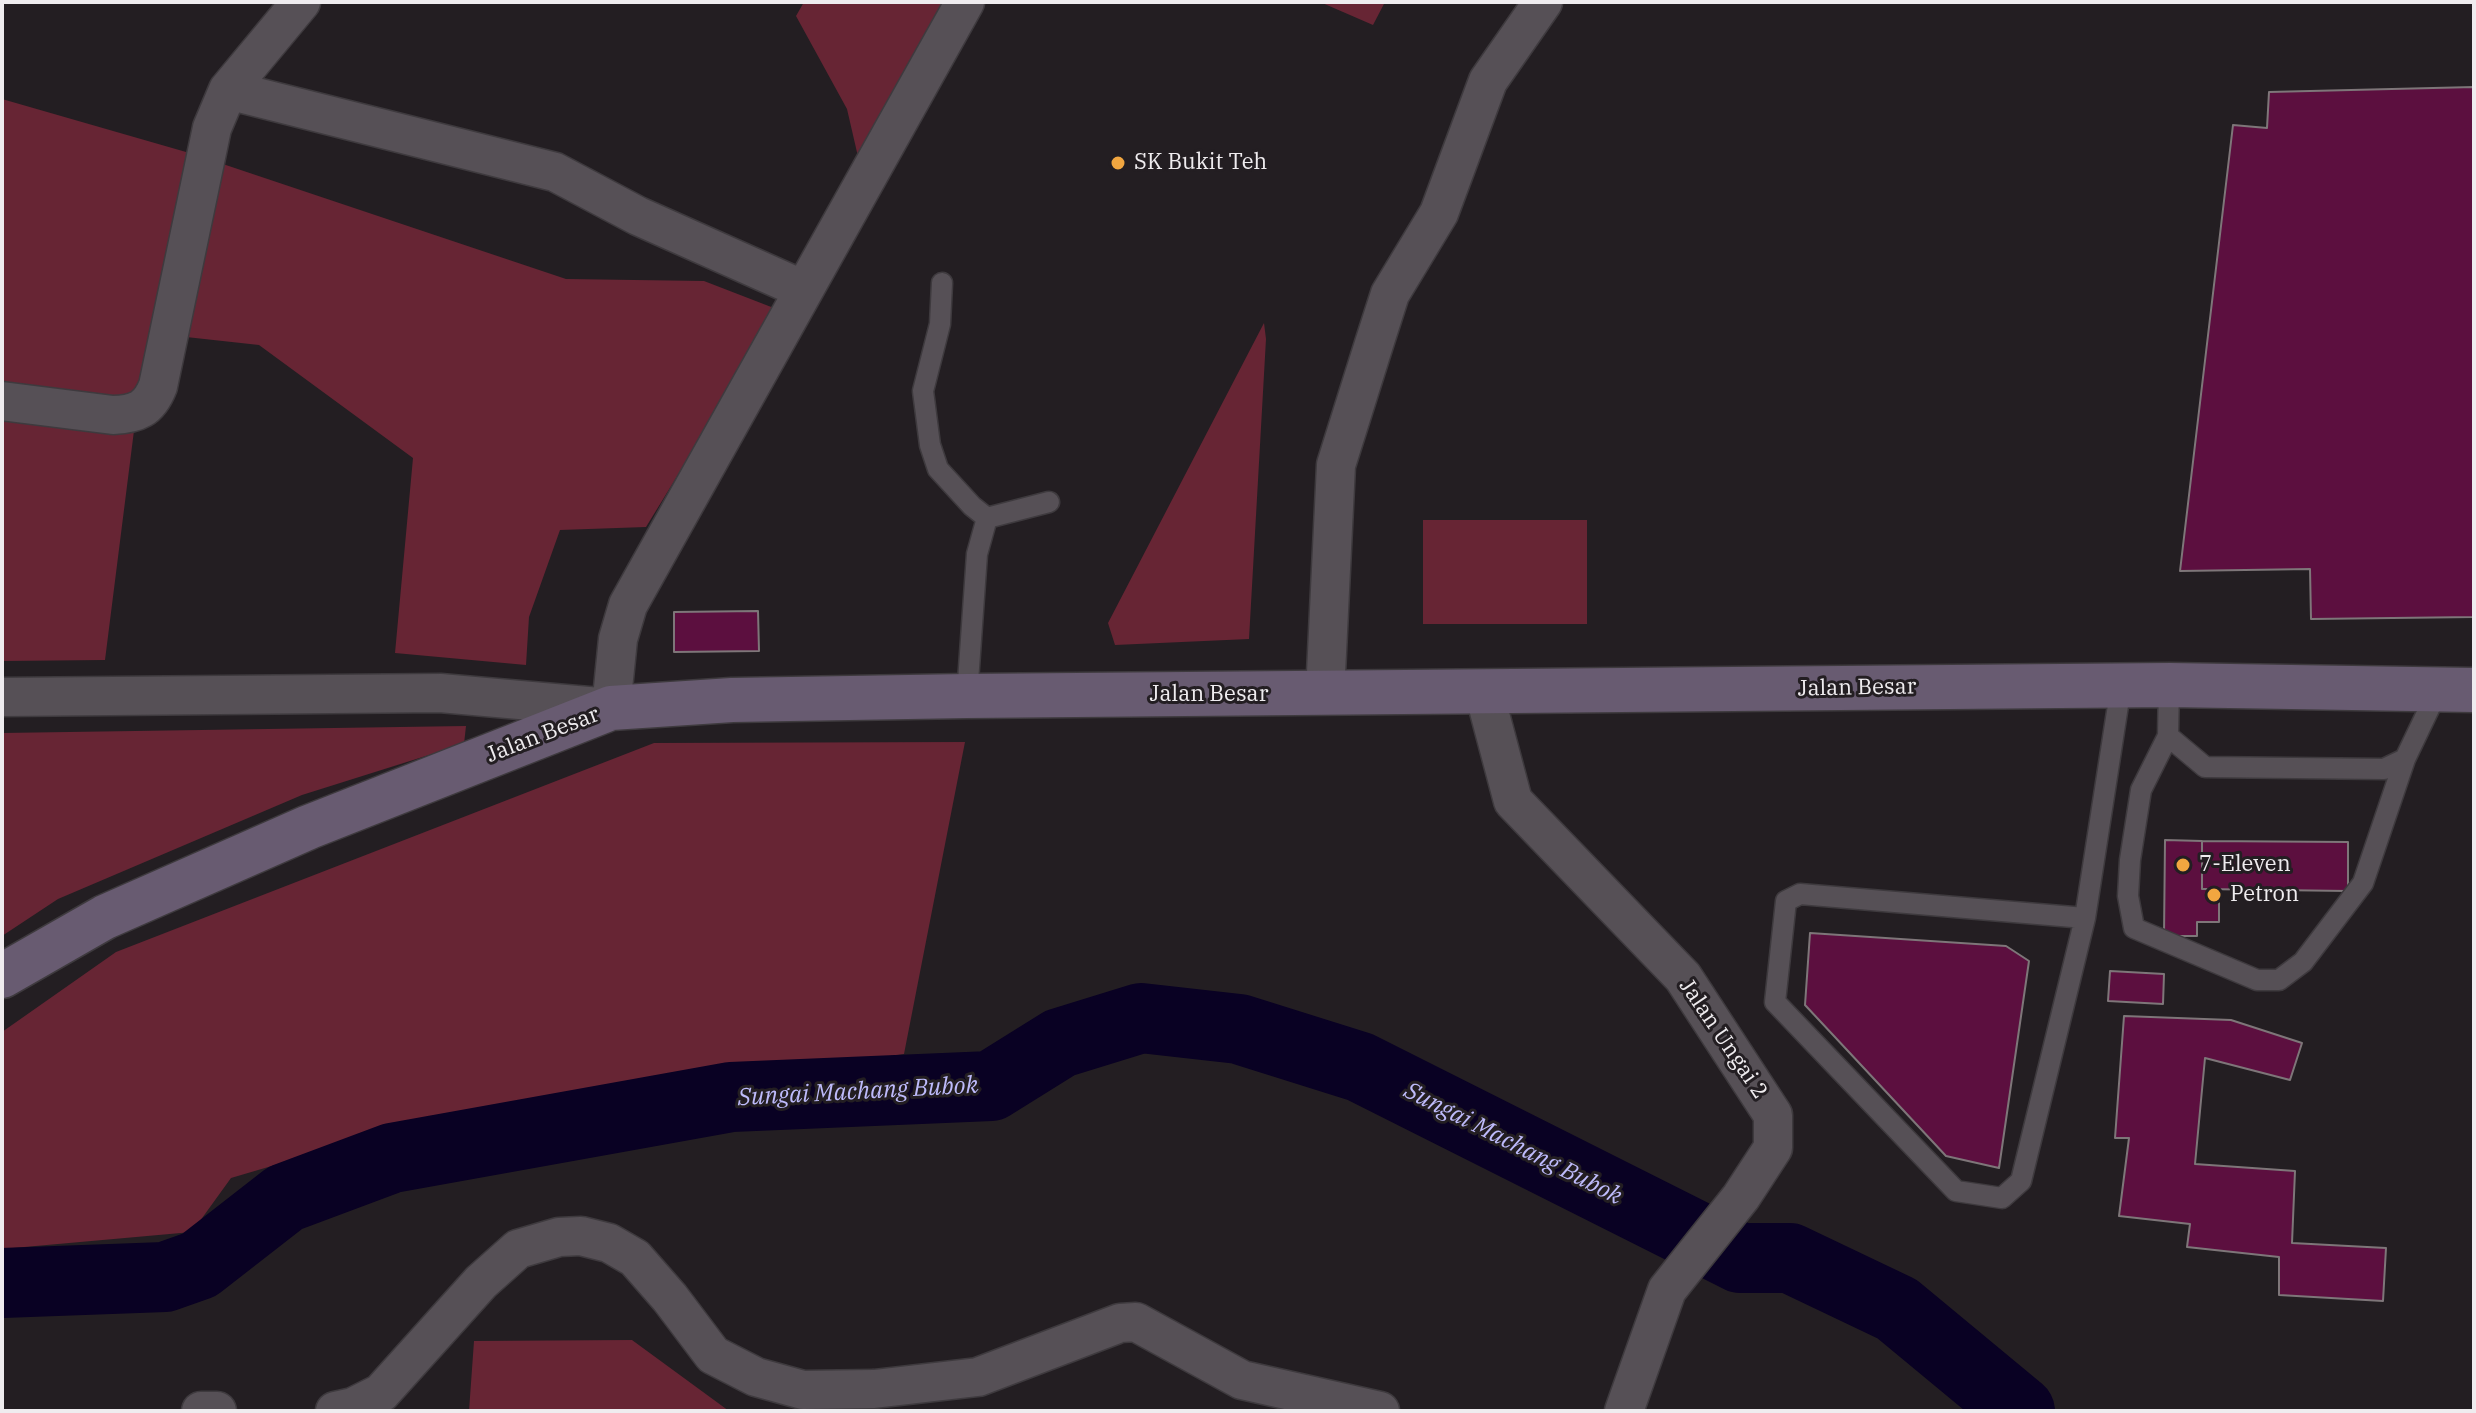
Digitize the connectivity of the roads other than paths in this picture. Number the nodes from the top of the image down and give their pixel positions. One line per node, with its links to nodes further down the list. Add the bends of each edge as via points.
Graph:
1 (301, 2): 4 (street)
2 (965, 2): 6 (street)
3 (1543, 2): 14 (street, via 1488,81 1439,213 1390,294 1369,359 1336,465)
4 (228, 90): 6 (street, via 555,172 638,216); 7 (street, via 212,128 158,386 146,408 113,415)
5 (942, 283): 9 (lane, via 940,324 923,391 930,445 938,469)
6 (804, 290): 17 (street, via 628,605 618,639)
7 (2, 401)
8 (1049, 502): 9 (lane)
9 (987, 518): 15 (lane, via 977,554)
10 (2169, 685): 11 (main road, Jalan Besar); 12 (main road, Jalan Besar); 18 (lane)
11 (2121, 686): 13 (main road, Jalan Besar); 20 (lane)
12 (2456, 690): 19 (lane)
13 (1484, 692): 14 (main road, Jalan Besar); 26 (street, Jalan Ungai 2, via 1513,801 1683,977 1773,1115 1773,1148 1667,1290)
14 (1325, 694): 15 (main road, Jalan Besar)
15 (967, 696): 17 (main road, Jalan Besar)
16 (2, 697): 17 (street, via 440,693)
17 (611, 708): 21 (main road, Jalan Besar, via 280,839 105,917)
18 (2168, 736): 19 (lane, via 2205,767 2384,769); 19 (lane, via 2141,790 2129,872 2134,928 2257,980 2279,980 2303,962 2363,883)
19 (2405, 759)
20 (2085, 918): 20 (lane, via 2021,1181 2002,1198 1956,1191 1775,1002 1786,901 1800,894)
21 (2, 976)
22 (201, 1411): 23 (street)
23 (217, 1411)
24 (335, 1411): 25 (street, via 381,1393 481,1282 518,1249 581,1236 609,1243 635,1258 713,1355 777,1385 874,1389 978,1377 1120,1323 1136,1322 1242,1380)
25 (1380, 1411)
26 (1624, 1411)

